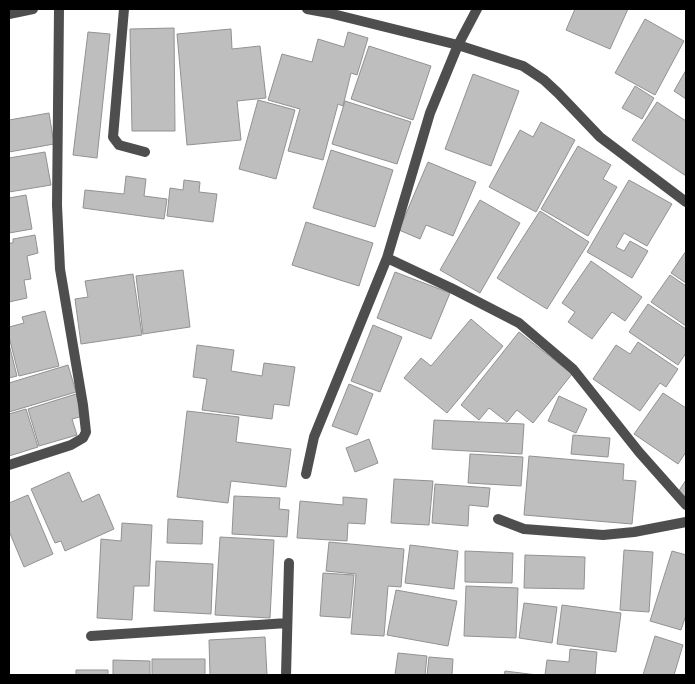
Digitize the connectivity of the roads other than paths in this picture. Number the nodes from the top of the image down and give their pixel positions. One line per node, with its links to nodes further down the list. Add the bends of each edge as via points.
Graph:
1 (33, 9): 6 (street)
2 (59, 9): 11 (street, via 57,205 60,269 86,432 71,445)
3 (124, 9): 8 (street, via 113,137 119,145)
4 (307, 9): 7 (street)
5 (477, 9): 7 (street)
6 (9, 14)
7 (458, 45): 9 (street, via 523,66 544,80 600,137); 10 (street, via 430,112)
8 (144, 152)
9 (686, 202)
10 (386, 258): 12 (street, via 314,437); 13 (street, via 519,323 573,368 639,452)
11 (9, 465)
12 (306, 474)
13 (686, 505)
14 (498, 519): 15 (street, via 524,529 603,535)
15 (686, 522)
16 (289, 563): 17 (street)
17 (287, 623): 18 (street); 19 (street)
18 (91, 636)
19 (286, 675)

